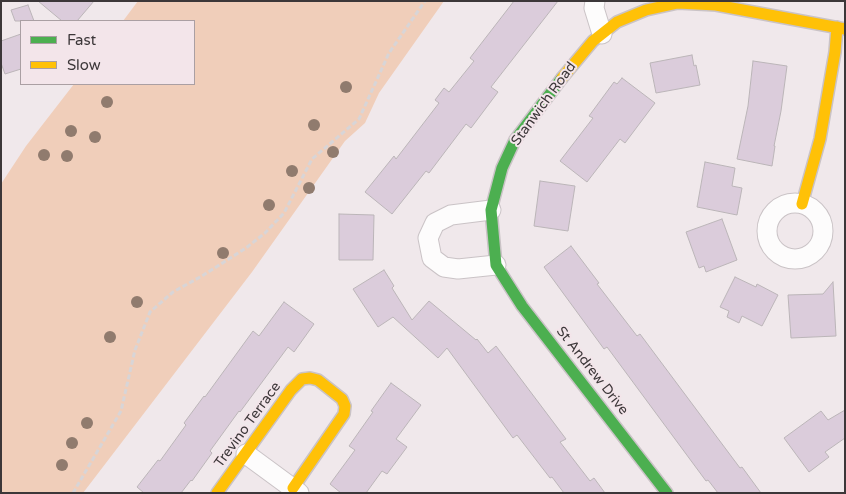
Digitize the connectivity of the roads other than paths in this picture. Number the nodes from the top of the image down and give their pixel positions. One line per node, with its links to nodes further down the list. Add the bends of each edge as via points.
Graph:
1 (595, 1): 4 (street)
2 (675, 2): 3 (street, Stanwich Road, via 716,5); 4 (street, Stanwich Road, via 617,22)
3 (841, 28): 5 (street, via 820,139)
4 (602, 34): 6 (street, Stanwich Road, via 571,66 515,140 502,168)
5 (802, 204)
6 (491, 210): 7 (street, Stanwich Road); 7 (street, via 451,215 435,223 428,238 432,258 444,268 458,270)
7 (496, 265): 11 (street, St Andrew Drive, via 522,306)
8 (246, 454): 9 (street); 9 (street, Trevino Terrace, via 302,379 318,380 330,388 342,399 344,414); 10 (street, Trevino Terrace)
9 (296, 490)
10 (217, 493)
11 (667, 493)

